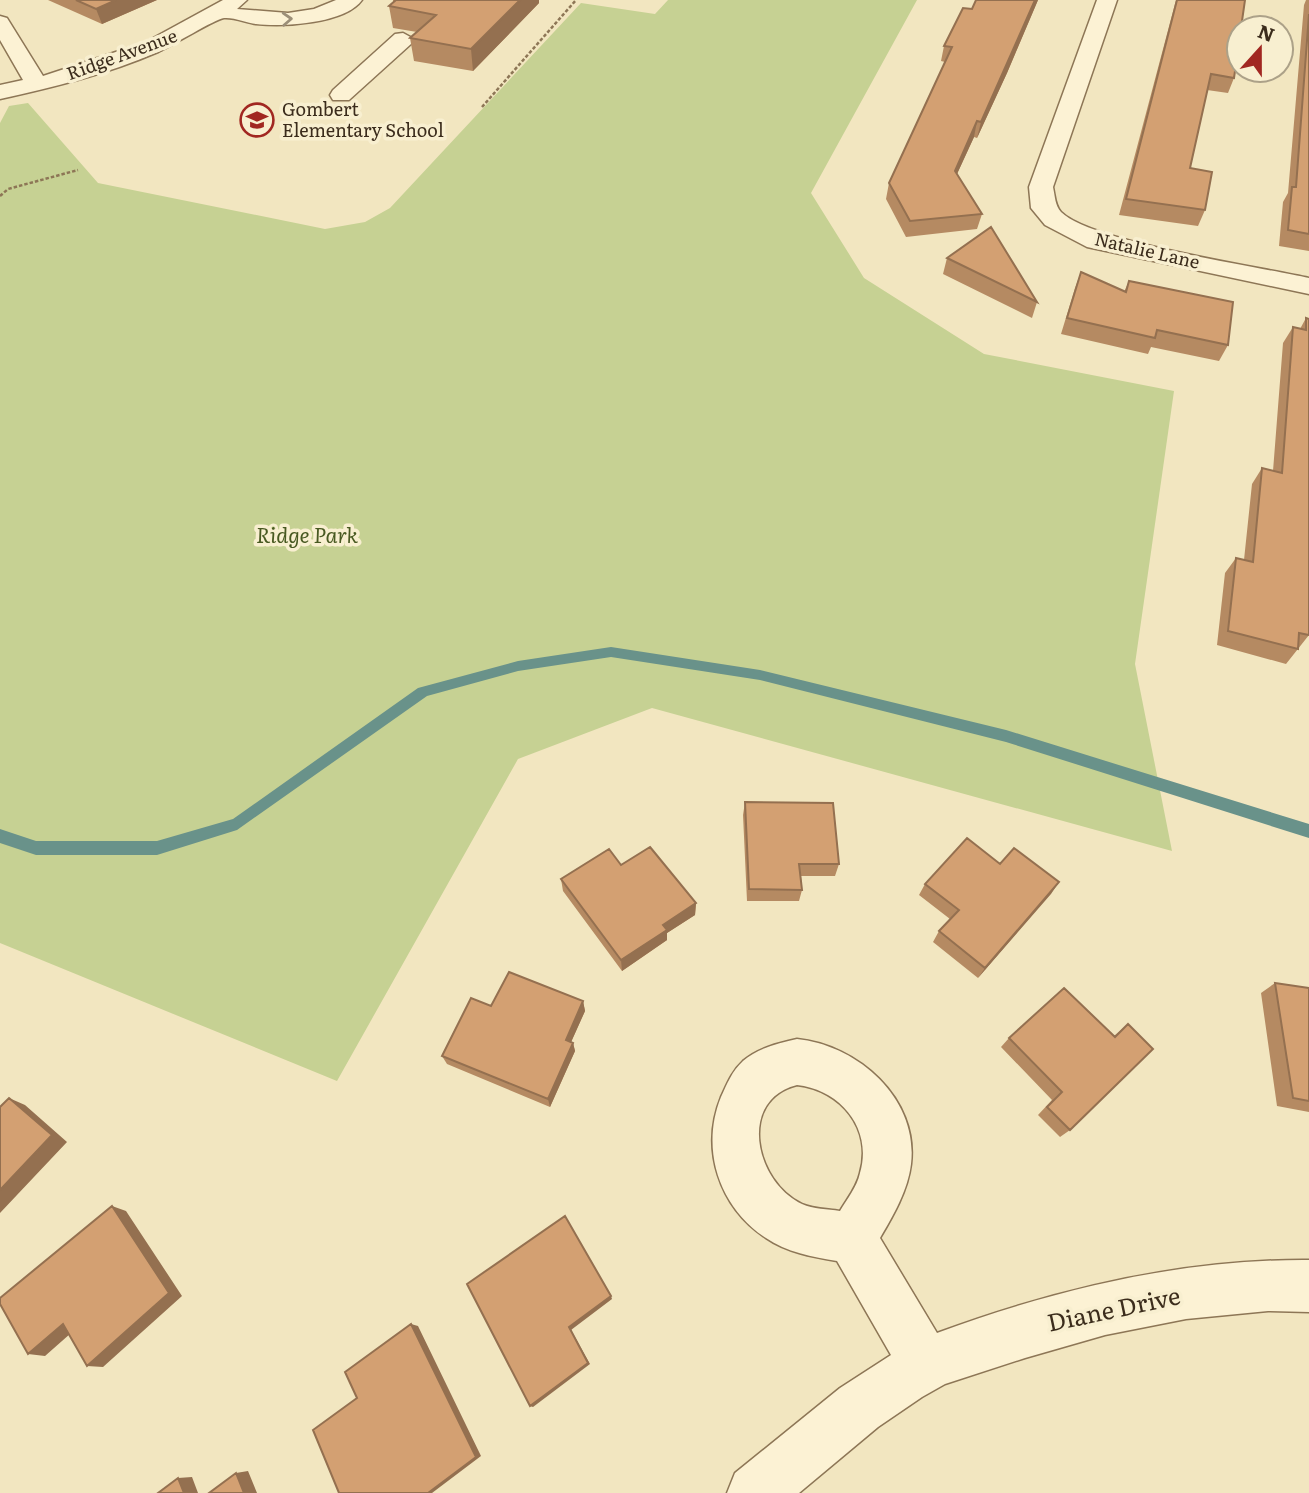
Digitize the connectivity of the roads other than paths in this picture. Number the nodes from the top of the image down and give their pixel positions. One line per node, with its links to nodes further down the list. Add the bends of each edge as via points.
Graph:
1 (352, 0): 3 (street, one-way to 1, via 249,19 286,20 316,17)
2 (1107, 0): 9 (street, Natalie Lane, via 1041,187 1044,208 1054,220 1096,241)
3 (228, 6): 6 (street, Ridge Avenue, via 145,49)
4 (0, 22): 6 (street)
5 (403, 39): 8 (street)
6 (37, 85): 7 (street, Ridge Avenue)
7 (0, 92)
8 (341, 95)
9 (1309, 286)
10 (852, 1239): 12 (street)
11 (1309, 1286): 12 (street, Diane Drive, via 1272,1284 1164,1297 1041,1325)
12 (926, 1365): 13 (street, Diane Drive, via 854,1412)
13 (755, 1493)

